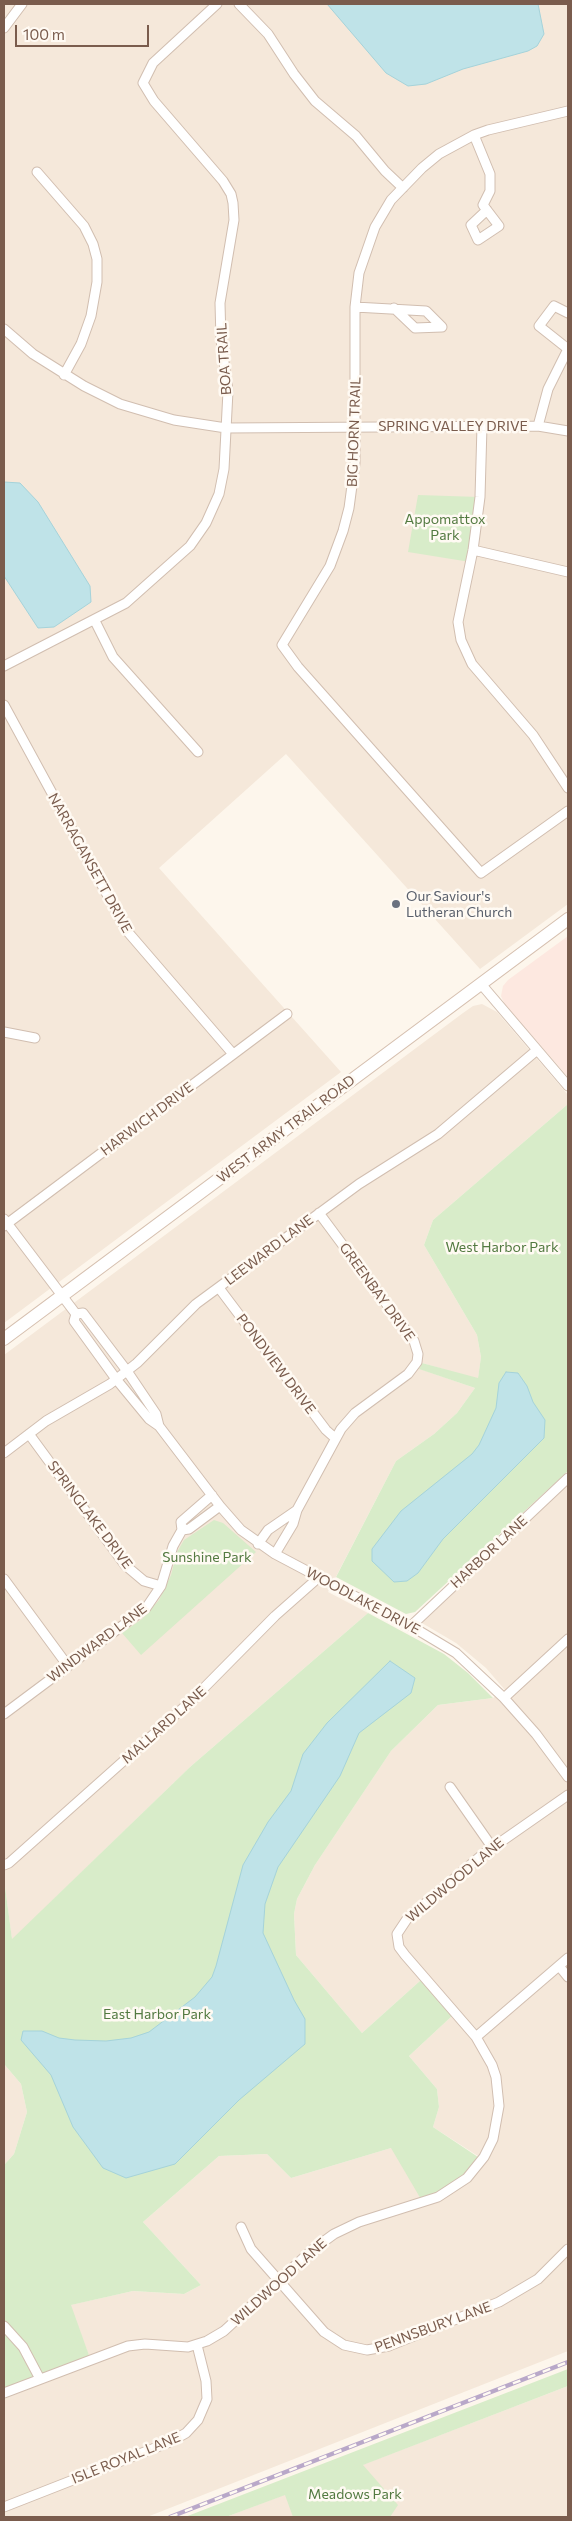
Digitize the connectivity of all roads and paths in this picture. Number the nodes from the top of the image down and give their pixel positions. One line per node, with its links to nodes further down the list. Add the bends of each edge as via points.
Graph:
1 (22, 4): 4 (street)
2 (217, 4): 19 (street, BOA TRAIL, via 153,64 143,83 154,101 231,194 234,220 220,303 228,382)
3 (240, 4): 8 (street, via 268,34 315,101 356,136)
4 (4, 28)
5 (568, 112): 6 (street, BIG HORN TRAIL)
6 (474, 135): 8 (street, BIG HORN TRAIL, via 439,154); 9 (street, via 490,174 490,191 483,205)
7 (36, 172): 15 (street, via 84,226 97,260 97,282 90,316 81,344)
8 (403, 188): 10 (street, BIG HORN TRAIL, via 386,208 370,237 359,273)
9 (487, 210)
10 (355, 307): 11 (street); 18 (street, BIG HORN TRAIL)
11 (394, 308)
12 (568, 313): 14 (street, via 554,306 539,326)
13 (4, 329): 15 (street, SPRING VALLEY DRIVE)
14 (568, 349): 17 (street, via 548,389)
15 (64, 375): 19 (street, SPRING VALLEY DRIVE, via 120,404 158,417)
16 (482, 426): 17 (street, SPRING VALLEY DRIVE); 18 (street, SPRING VALLEY DRIVE); 21 (street, via 480,497)
17 (538, 426): 20 (street, SPRING VALLEY DRIVE)
18 (356, 427): 19 (street, SPRING VALLEY DRIVE); 28 (street, BIG HORN TRAIL, via 354,477 343,531 321,584 282,645 481,874)
19 (226, 428): 23 (street, BOA TRAIL, via 222,483 216,503 200,532 181,554 126,603)
20 (568, 431)
21 (473, 550): 22 (street); 27 (street, via 458,622 464,648 477,671 533,735)
22 (568, 572)
23 (95, 621): 24 (street, BOA TRAIL); 26 (street, via 113,657)
24 (4, 666)
25 (4, 705): 35 (street, NARRAGANSETT DRIVE, via 127,931)
26 (198, 752)
27 (568, 788)
28 (568, 811)
29 (568, 919): 30 (main road, WEST ARMY TRAIL ROAD)
30 (481, 984): 34 (street); 40 (main road, WEST ARMY TRAIL ROAD)
31 (287, 1014): 35 (street, HARWICH DRIVE)
32 (4, 1032): 33 (street)
33 (35, 1038)
34 (536, 1050): 36 (street); 37 (street, LEEWARD LANE, via 438,1134)
35 (233, 1054): 38 (street, HARWICH DRIVE)
36 (568, 1086)
37 (319, 1213): 39 (street, LEEWARD LANE); 47 (street, GREENBAY DRIVE, via 414,1341 418,1354 417,1362 408,1374 356,1413)
38 (5, 1223): 40 (street, WOODLAKE DRIVE)
39 (220, 1288): 43 (street, LEEWARD LANE, via 196,1304); 47 (street, PONDVIEW DRIVE)
40 (62, 1296): 41 (street, WOODLAKE DRIVE); 42 (main road, WEST ARMY TRAIL ROAD)
41 (76, 1314): 43 (street, WOODLAKE DRIVE, via 83,1313); 44 (street, WOODLAKE DRIVE, via 74,1321)
42 (4, 1339)
43 (127, 1370): 44 (street, LEEWARD LANE); 45 (street, WOODLAKE DRIVE, via 156,1414)
44 (116, 1379): 45 (street, WOODLAKE DRIVE, via 149,1419); 46 (street, LEEWARD LANE)
45 (159, 1426): 50 (street, WOODLAKE DRIVE)
46 (29, 1434): 48 (street, LEEWARD LANE); 58 (street, SPRINGLAKE DRIVE, via 125,1565 144,1581)
47 (335, 1438): 52 (street, GREENBAY DRIVE)
48 (4, 1453)
49 (568, 1478): 59 (street, HARBOR LANE)
50 (212, 1495): 51 (street, WOODLAKE DRIVE); 53 (street, WINDWARD LANE, via 181,1522)
51 (220, 1506): 53 (street, via 189,1529); 54 (street, WOODLAKE DRIVE)
52 (297, 1510): 54 (street, GREENBAY DRIVE, via 268,1530); 55 (street, GREENBAY DRIVE, via 294,1524)
53 (182, 1530): 58 (street, WINDWARD LANE, via 173,1546)
54 (258, 1544): 55 (street, WOODLAKE DRIVE)
55 (274, 1554): 56 (street, WOODLAKE DRIVE)
56 (318, 1578): 59 (street, WOODLAKE DRIVE); 68 (street, MALLARD LANE, via 275,1616 192,1700)
57 (4, 1580): 61 (street)
58 (161, 1586): 61 (street, WINDWARD LANE, via 138,1615)
59 (410, 1626): 62 (street, WOODLAKE DRIVE, via 456,1653)
60 (568, 1639): 62 (street)
61 (68, 1666): 63 (street, WINDWARD LANE)
62 (504, 1698): 64 (street, WOODLAKE DRIVE)
63 (4, 1714)
64 (568, 1777)
65 (450, 1787): 67 (street)
66 (568, 1795): 67 (street, WILDWOOD LANE)
67 (492, 1847): 72 (street, WILDWOOD LANE, via 407,1919 398,1934 401,1950)
68 (4, 1865)
69 (568, 1958): 70 (street)
70 (559, 1966): 71 (street); 72 (street)
71 (568, 1977)
72 (476, 2037): 75 (street, WILDWOOD LANE, via 492,2065 499,2106 493,2139 477,2167 459,2185 438,2197 358,2222 334,2234)
73 (241, 2227): 75 (street, PENNSBURY LANE, via 251,2249)
74 (568, 2249): 75 (street, PENNSBURY LANE, via 538,2279 500,2302 376,2350 358,2350 336,2341)
75 (278, 2280): 77 (street, WILDWOOD LANE, via 224,2330)
76 (4, 2326): 78 (street, via 23,2347)
77 (197, 2345): 78 (street, WILDWOOD LANE, via 128,2346); 80 (street, ISLE ROYAL LANE, via 207,2399 198,2420 186,2433)
78 (40, 2379): 79 (street, WILDWOOD LANE)
79 (4, 2393)
80 (4, 2507)

